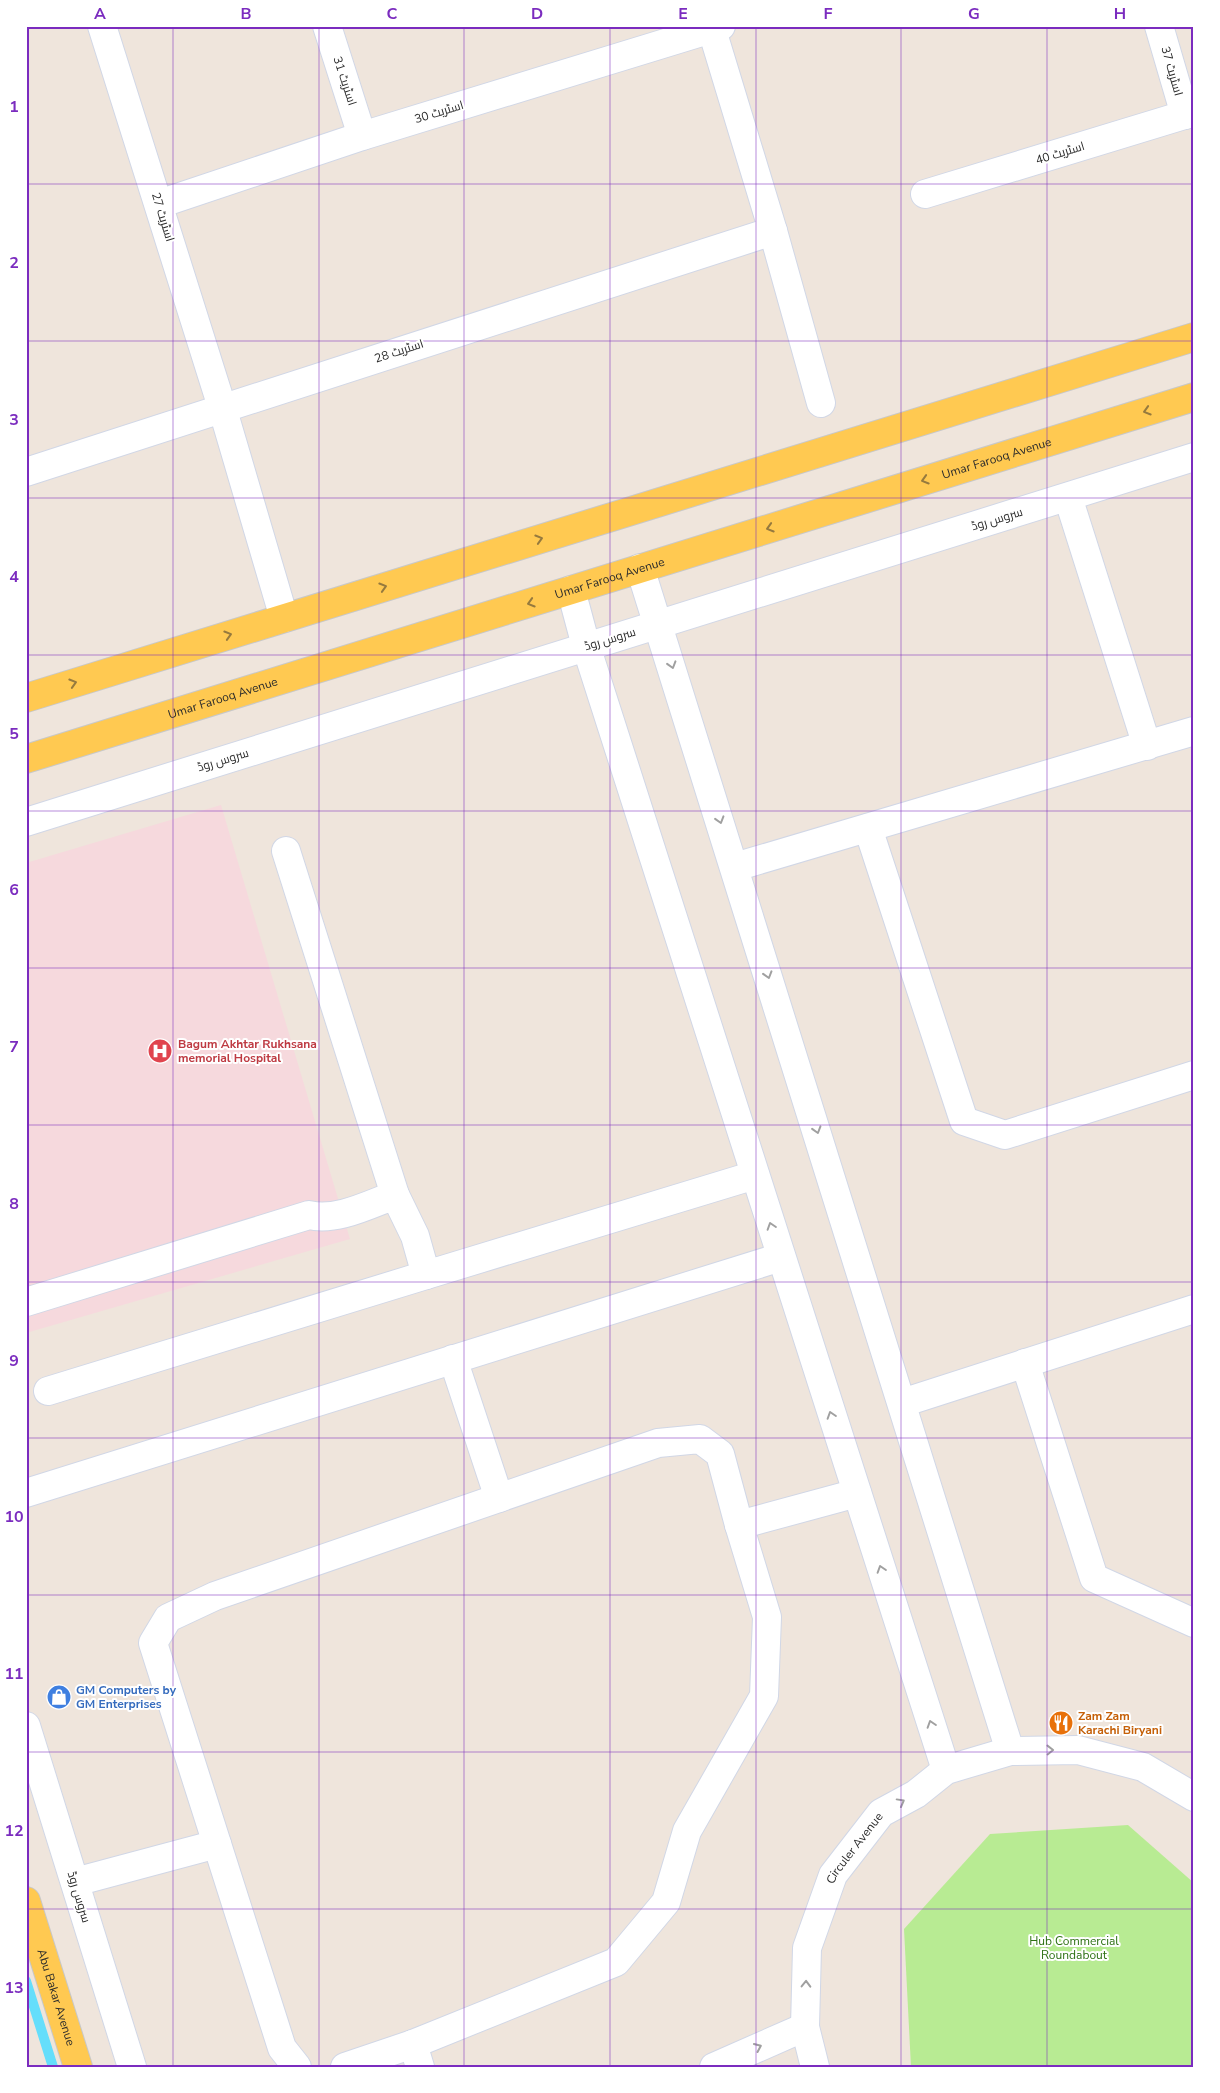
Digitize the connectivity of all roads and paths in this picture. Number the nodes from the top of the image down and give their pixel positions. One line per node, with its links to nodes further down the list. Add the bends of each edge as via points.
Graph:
1 (102, 26): 8 (street, اسٹریٹ 27)
2 (327, 26): 6 (street, اسٹریٹ 31)
3 (1159, 26): 5 (street, اسٹریٹ 37)
4 (716, 28): 6 (street, اسٹریٹ 30); 9 (street)
5 (1189, 114): 7 (street, اسٹریٹ 40)
6 (362, 136): 8 (street, اسٹریٹ 30)
7 (925, 194)
8 (159, 204): 13 (street, اسٹریٹ 27)
9 (773, 232): 12 (street); 13 (street, اسٹریٹ 28)
10 (1194, 337): 19 (main road, one-way to 10)
11 (1194, 397): 17 (main road, Umar Farooq Avenue, one-way to 17)
12 (821, 403)
13 (222, 407): 15 (street, اسٹریٹ 28); 19 (street, اسٹریٹ 27)
14 (1194, 457): 16 (street, سروس روڈ)
15 (26, 472)
16 (1068, 498): 20 (street, سروس روڈ); 24 (street)
17 (640, 568): 18 (main road, Umar Farooq Avenue); 20 (street)
18 (571, 590): 21 (street); 25 (main road, Umar Farooq Avenue, one-way to 25)
19 (284, 618): 22 (main road, one-way to 19)
20 (659, 623): 21 (street, سروس روڈ); 29 (street, one-way to 29)
21 (586, 646): 26 (street, سروس روڈ); 31 (street)
22 (26, 698)
23 (1194, 732): 24 (street)
24 (1148, 746): 27 (street)
25 (26, 759)
26 (26, 822)
27 (868, 828): 29 (street); 30 (street, via 964,1121 1005,1135)
28 (286, 851): 32 (street)
29 (735, 867): 40 (street, one-way to 40)
30 (1194, 1075)
31 (755, 1175): 33 (street, one-way to 31); 34 (street)
32 (396, 1195): 34 (street, via 415,1236); 35 (street, via 333,1216 320,1218 309,1214)
33 (781, 1257): 37 (street); 42 (street, one-way to 33)
34 (426, 1274): 39 (street)
35 (26, 1302)
36 (1194, 1309): 38 (street)
37 (453, 1359): 41 (street); 43 (street)
38 (1025, 1363): 40 (street); 45 (street, via 1094,1578)
39 (48, 1391)
40 (902, 1403): 47 (street)
41 (26, 1493)
42 (857, 1493): 44 (street); 48 (street, one-way to 42)
43 (499, 1498): 44 (street, via 658,1443 700,1439 720,1454); 50 (street, via 215,1596 168,1618 153,1643)
44 (739, 1525): 54 (street, via 767,1617 764,1696 687,1831 666,1902 616,1962)
45 (1194, 1623)
46 (26, 1726): 51 (street, سروس روڈ)
47 (1010, 1751): 48 (street, Circuler Avenue); 49 (street, Circuler Avenue, one-way to 49, via 1078,1750 1143,1767)
48 (946, 1770): 53 (street, Circuler Avenue, one-way to 48, via 807,1948 833,1875 881,1813 916,1794)
49 (1194, 1797)
50 (217, 1844): 51 (street); 57 (street, via 282,2048)
51 (75, 1882): 56 (street, سروس روڈ)
52 (26, 1900): 55 (main road, Abu Bakar Avenue)
53 (805, 2027): 59 (street, one-way to 53); 60 (street, Circuler Avenue)
54 (417, 2056): 58 (street)
55 (78, 2067)
56 (132, 2067)
57 (297, 2067)
58 (345, 2067)
59 (714, 2067)
60 (814, 2067)

